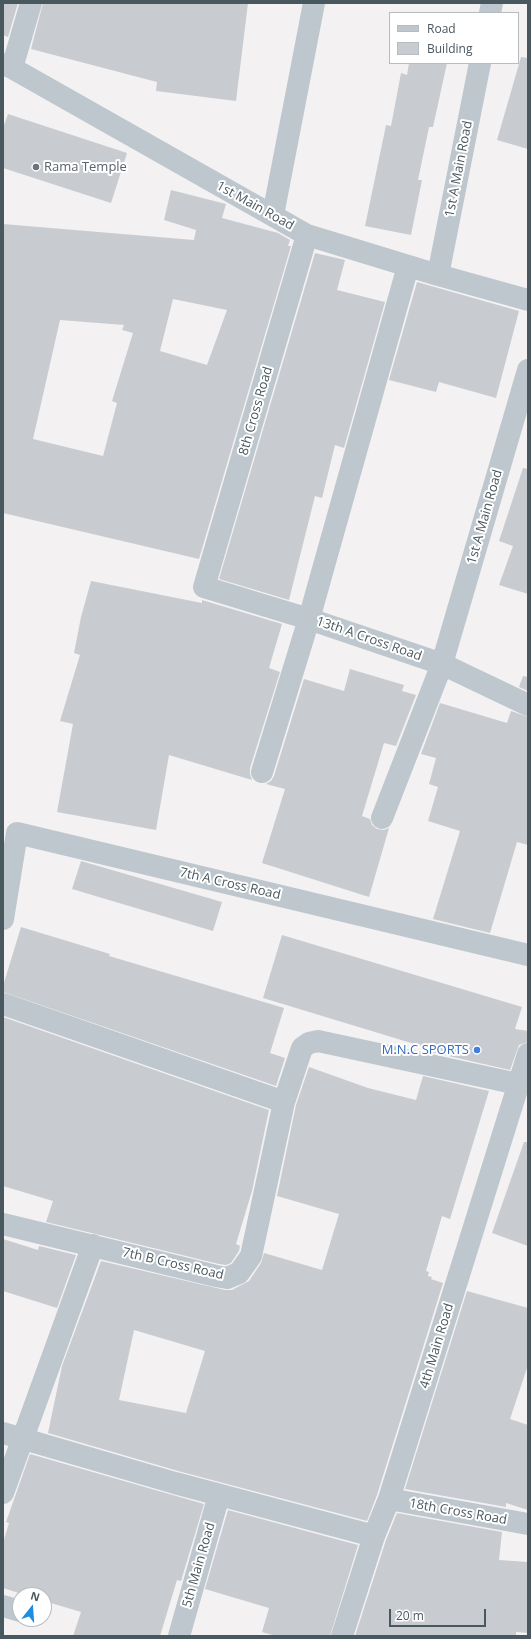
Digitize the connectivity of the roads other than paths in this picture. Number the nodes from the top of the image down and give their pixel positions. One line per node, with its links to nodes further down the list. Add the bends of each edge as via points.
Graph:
1 (30, 3): 4 (street)
2 (314, 3): 5 (street)
3 (480, 64): 8 (street, 1st A Main Road)
4 (8, 66): 5 (street, 1st Main Road)
5 (273, 216): 6 (street, 1st Main Road)
6 (307, 235): 7 (street, 1st Main Road); 11 (street, 8th Cross Road)
7 (408, 266): 8 (street, 1st Main Road); 12 (street)
8 (438, 275): 9 (street, 1st Main Road)
9 (528, 300)
10 (528, 370): 13 (street, 1st A Main Road)
11 (204, 587): 12 (street, 13th A Cross Road)
12 (309, 619): 13 (street, 13th A Cross Road); 15 (street)
13 (442, 664): 14 (street, 13th A Cross Road); 16 (street, 1st A Main Road)
14 (528, 704)
15 (262, 772)
16 (382, 818)
17 (3, 919): 18 (street, 7th A Cross Road, via 17,833)
18 (528, 955)
19 (3, 1004): 22 (street)
20 (528, 1054): 21 (street, 4th Main Road)
21 (518, 1084): 22 (street, 7th B Cross Road, via 318,1041 302,1048); 28 (street, 4th Main Road)
22 (284, 1102): 24 (street, 7th B Cross Road, via 251,1256 239,1273 227,1278)
23 (3, 1224): 24 (street, 7th B Cross Road)
24 (93, 1245): 25 (street)
25 (13, 1436): 26 (street); 27 (street)
26 (3, 1493)
27 (219, 1494): 30 (street); 31 (street, 5th Main Road)
28 (389, 1499): 29 (street, 18th Cross Road); 30 (street, 4th Main Road)
29 (528, 1524)
30 (374, 1536): 32 (street, 4th Main Road)
31 (179, 1636)
32 (342, 1636)

